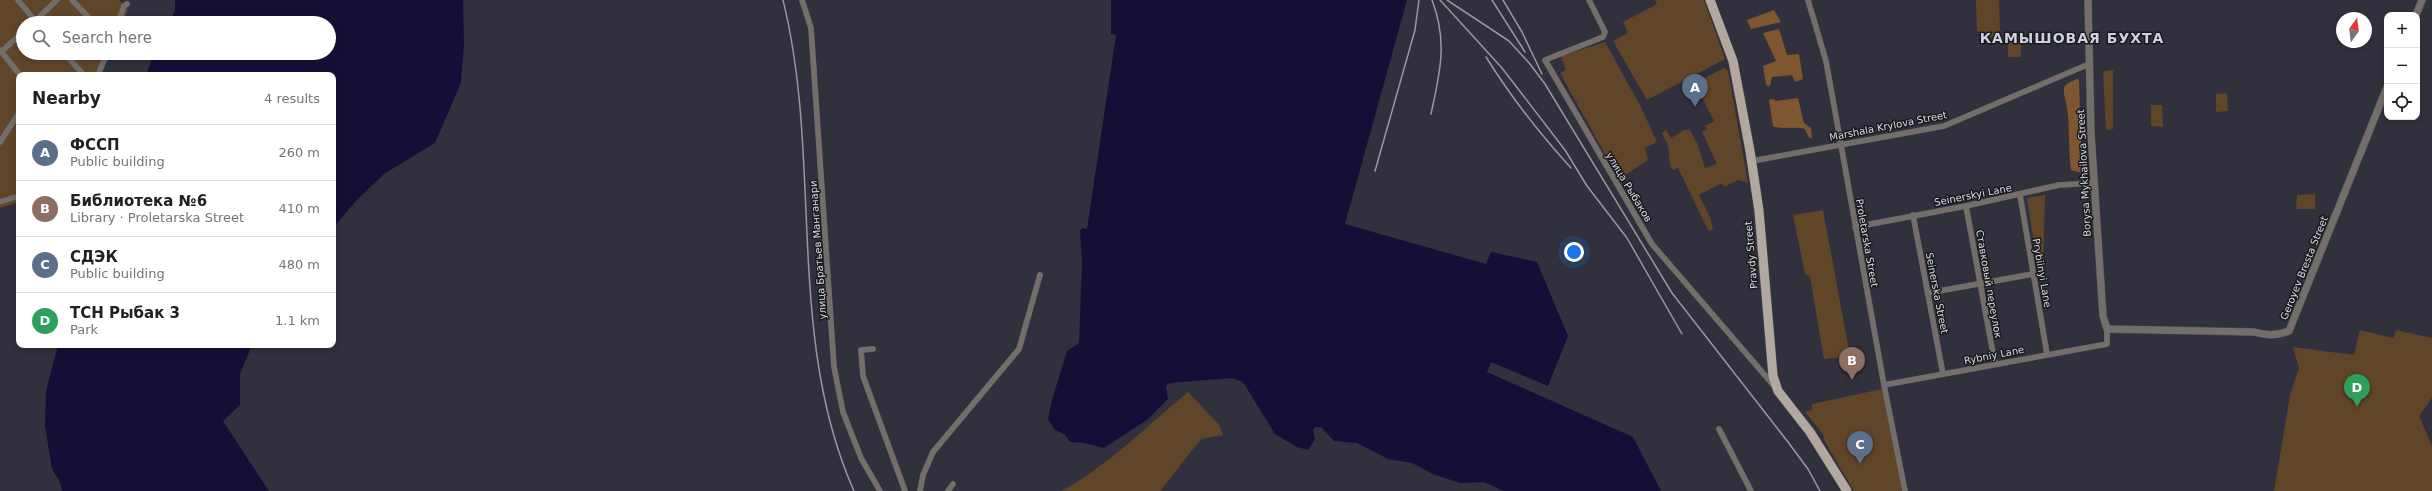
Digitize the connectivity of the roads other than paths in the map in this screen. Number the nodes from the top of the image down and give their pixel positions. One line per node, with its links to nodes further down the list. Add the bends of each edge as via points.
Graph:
1 (18, 0): 12 (street)
2 (58, 0): 13 (street)
3 (72, 0): 14 (street)
4 (802, 0): 50 (street, улица Братьев Манганари, via 812,36 834,367 843,412 861,458)
5 (1589, 0): 47 (street, улица Рыбаков, via 1604,32 1603,37 1545,60 1652,244)
6 (1710, 0): 28 (main road, Pravdy Street, via 1733,61)
7 (1808, 0): 27 (street, Proletarska Street, via 1826,61)
8 (2088, 0): 20 (street, Borysa Mykhailova Street)
9 (2422, 0): 11 (street)
10 (127, 4): 15 (street)
11 (2417, 12)
12 (30, 16)
13 (41, 16)
14 (87, 16)
15 (120, 16)
16 (16, 38): 17 (street)
17 (1, 51): 21 (street)
18 (70, 60): 22 (street)
19 (104, 60): 23 (street)
20 (2089, 64): 27 (street, Marshala Krylova Street, via 1944,126); 29 (street, Borysa Mykhailova Street)
21 (18, 72)
22 (81, 72)
23 (99, 72)
24 (2384, 94): 40 (street, Geroyev Bresta Street, via 2289,331 2279,335 2254,332)
25 (16, 118): 26 (street)
26 (0, 142)
27 (1840, 146): 28 (street, Marshala Krylova Street); 35 (street, Proletarska Street)
28 (1752, 161): 47 (main road, Pravdy Street, via 1759,211 1773,376)
29 (2094, 183): 30 (street, Seinerskyi Lane, via 2059,185); 40 (street, Borysa Mykhailova Street, via 2103,316)
30 (2020, 195): 33 (street, Seinerskyi Lane); 36 (street, Prybiinyi Lane)
31 (16, 197): 32 (street)
32 (0, 202)
33 (1966, 206): 34 (street, Seinerskyi Lane); 38 (street, Ставковый переулок)
34 (1914, 215): 35 (street, Seinerskyi Lane); 39 (street, Seinerska Street)
35 (1855, 226): 46 (street, Proletarska Street)
36 (2033, 274): 38 (street); 43 (street, Prybiinyi Lane)
37 (1040, 275): 52 (street, via 1019,349 933,452 923,475)
38 (1980, 284): 39 (street); 44 (street, Ставковый переулок)
39 (1928, 293): 45 (street, Seinerska Street)
40 (2107, 329): 41 (street, Borysa Mykhailova Street)
41 (2107, 344): 43 (street, Rybniy Lane)
42 (873, 350): 51 (street, via 861,350 863,376)
43 (2047, 354): 44 (street, Rybniy Lane)
44 (1995, 364): 45 (street, Rybniy Lane)
45 (1942, 374): 46 (street, Rybniy Lane)
46 (1884, 385): 56 (street, Proletarska Street)
47 (1778, 391): 55 (main road, Pravdy Street, via 1829,460)
48 (1719, 429): 54 (street)
49 (953, 484): 53 (street)
50 (880, 491)
51 (905, 491)
52 (920, 491)
53 (948, 491)
54 (1750, 491)
55 (1847, 491)
56 (1905, 491)

